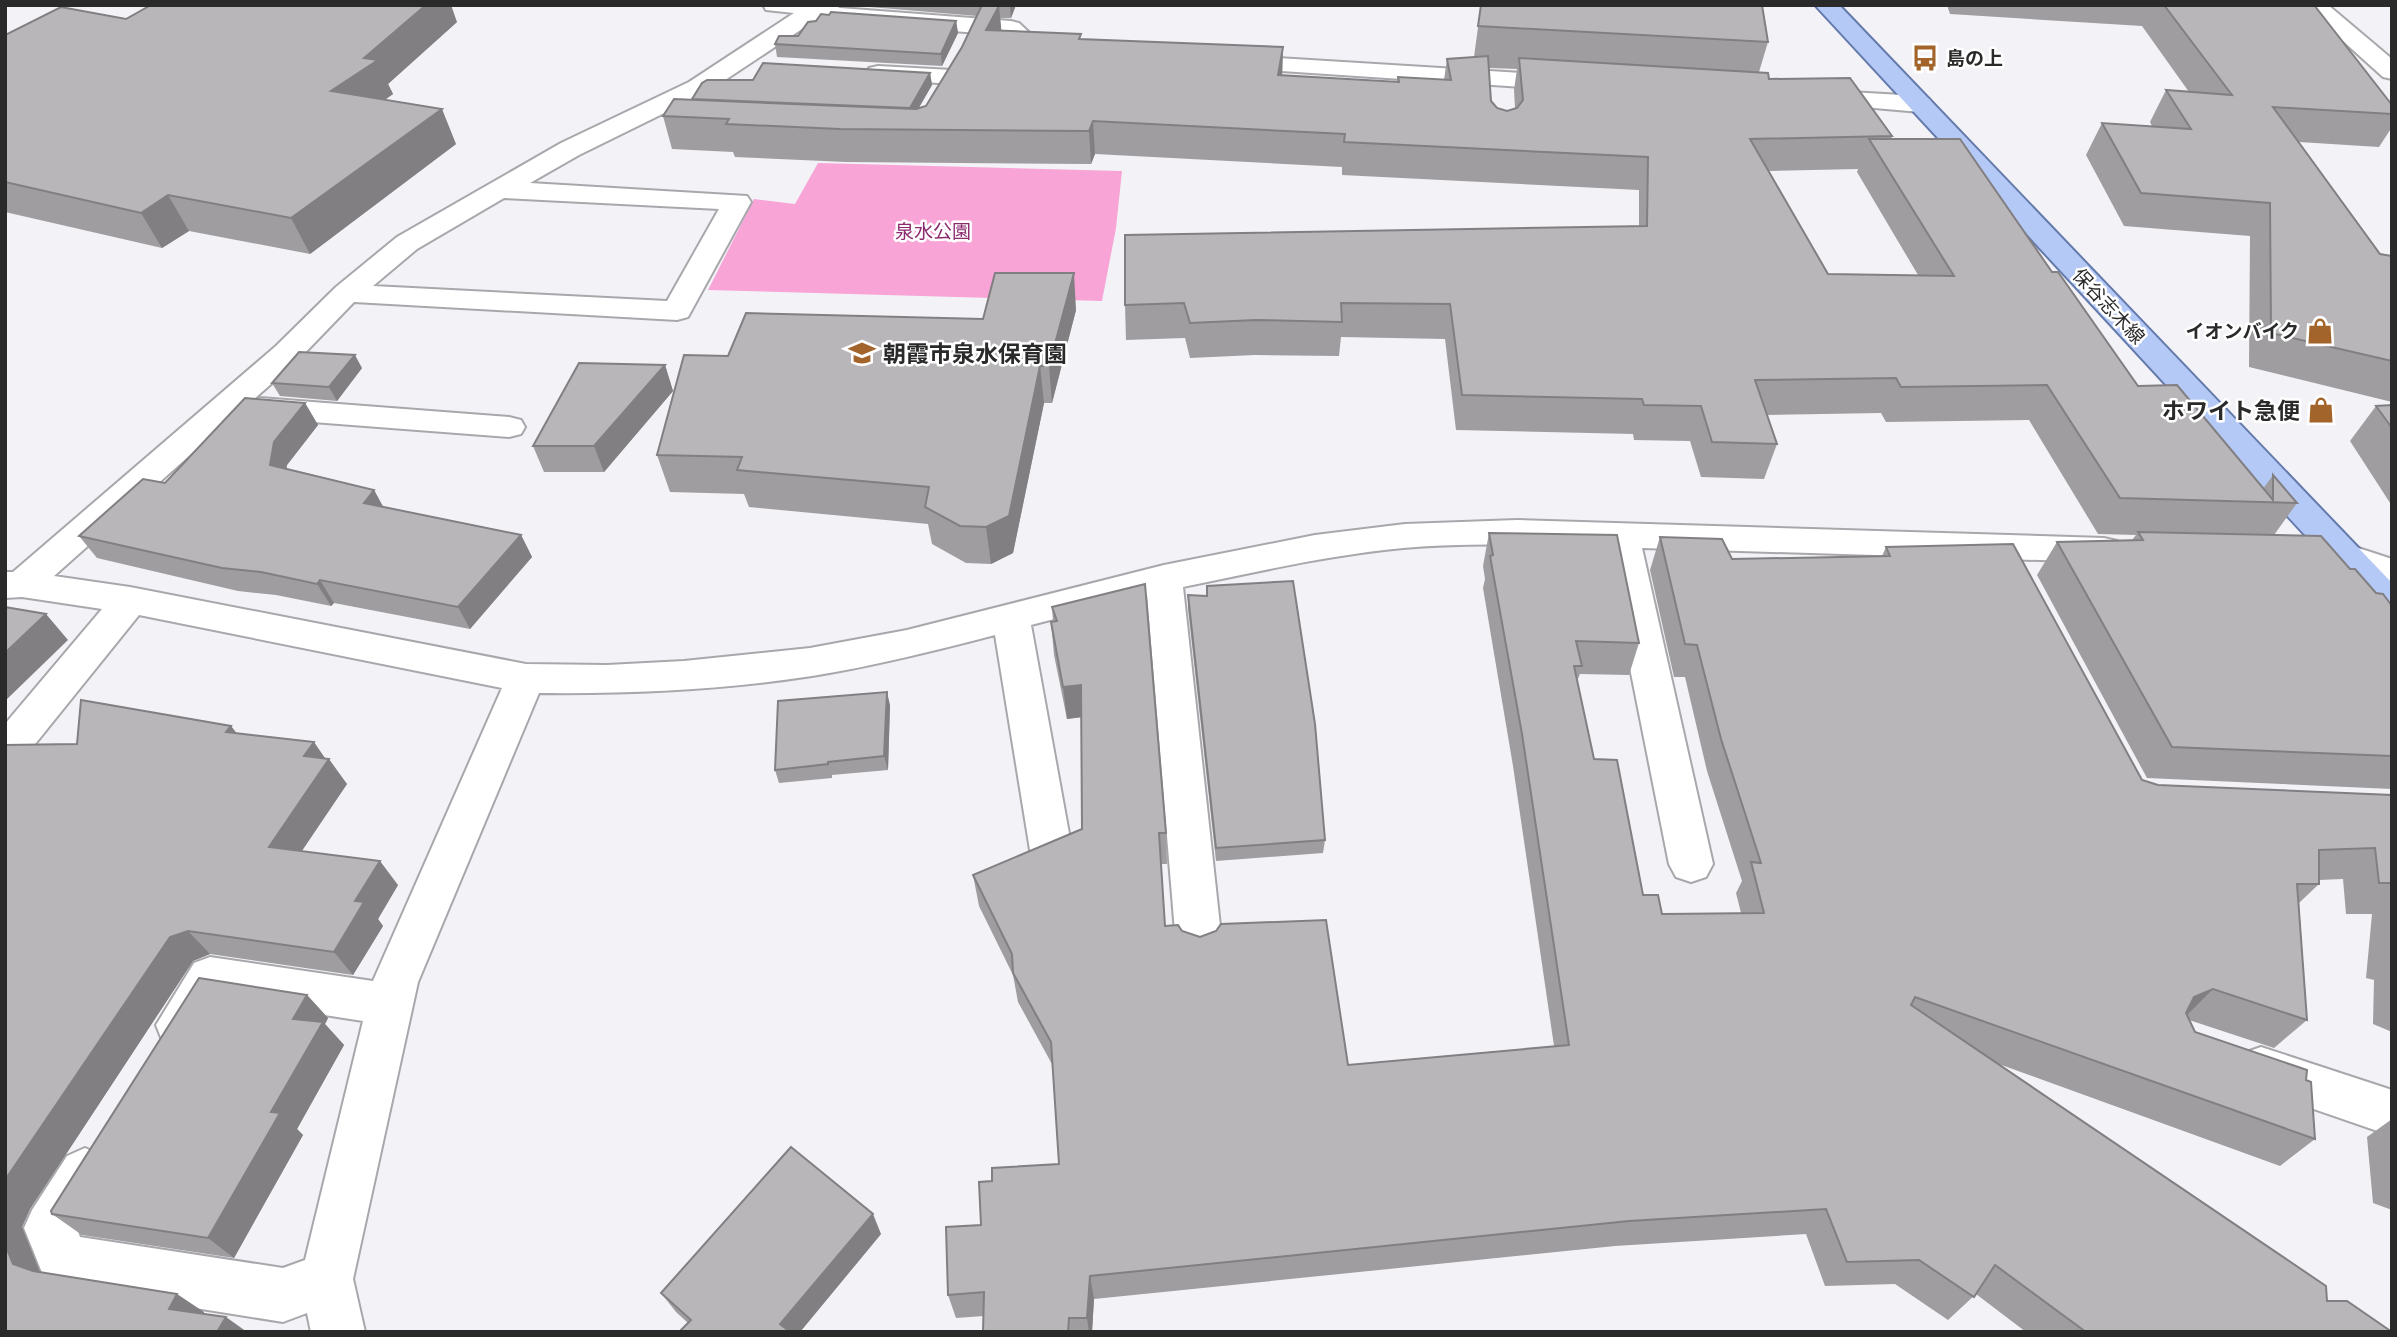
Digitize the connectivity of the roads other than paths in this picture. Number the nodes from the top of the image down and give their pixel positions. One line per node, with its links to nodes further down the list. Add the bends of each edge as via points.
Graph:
1 (774, 5): 4 (street)
2 (1826, 5): 15 (main road, 保谷志木線)
3 (2314, 5): 11 (street)
4 (820, 7): 6 (street); 8 (street)
5 (1086, 53): 6 (street, via 1045,51 1029,45 1011,28)
6 (959, 61): 10 (street)
7 (1210, 61): 12 (street)
8 (735, 64): 9 (street); 17 (street)
9 (776, 66)
10 (857, 71)
11 (2392, 72)
12 (1497, 79): 13 (street); 16 (street)
13 (1593, 84)
14 (1797, 96): 15 (street)
15 (1920, 104): 27 (main road, 保谷志木線)
16 (1500, 106)
17 (633, 120): 18 (street); 19 (street, via 570,149)
18 (688, 122)
19 (502, 190): 20 (street, via 407,243); 20 (street, via 737,202 677,311)
20 (346, 293): 21 (street, via 287,353)
21 (226, 405): 22 (street); 31 (street)
22 (509, 427)
23 (1621, 535): 24 (street); 29 (street, via 1405,536 1315,547); 38 (street)
24 (2001, 547): 25 (street); 30 (street)
25 (2140, 551)
26 (2291, 554): 27 (street)
27 (2343, 555): 28 (street); 33 (main road, 保谷志木線)
28 (2392, 573)
29 (1164, 578): 34 (street); 39 (street)
30 (2020, 583)
31 (13, 584): 32 (street)
32 (130, 600): 35 (street); 36 (street)
33 (2392, 606)
34 (1011, 618): 35 (street, via 810,662 684,675); 37 (street)
35 (526, 678): 40 (street)
36 (5, 753)
37 (1051, 850)
38 (1691, 864)
39 (1199, 944)
40 (390, 1004): 41 (street, via 210,977); 45 (street)
41 (159, 1056)
42 (2222, 1056): 43 (street)
43 (2392, 1113)
44 (108, 1136): 45 (street, via 50,1227 64,1262 283,1295)
45 (327, 1279): 46 (street)
46 (338, 1332)

